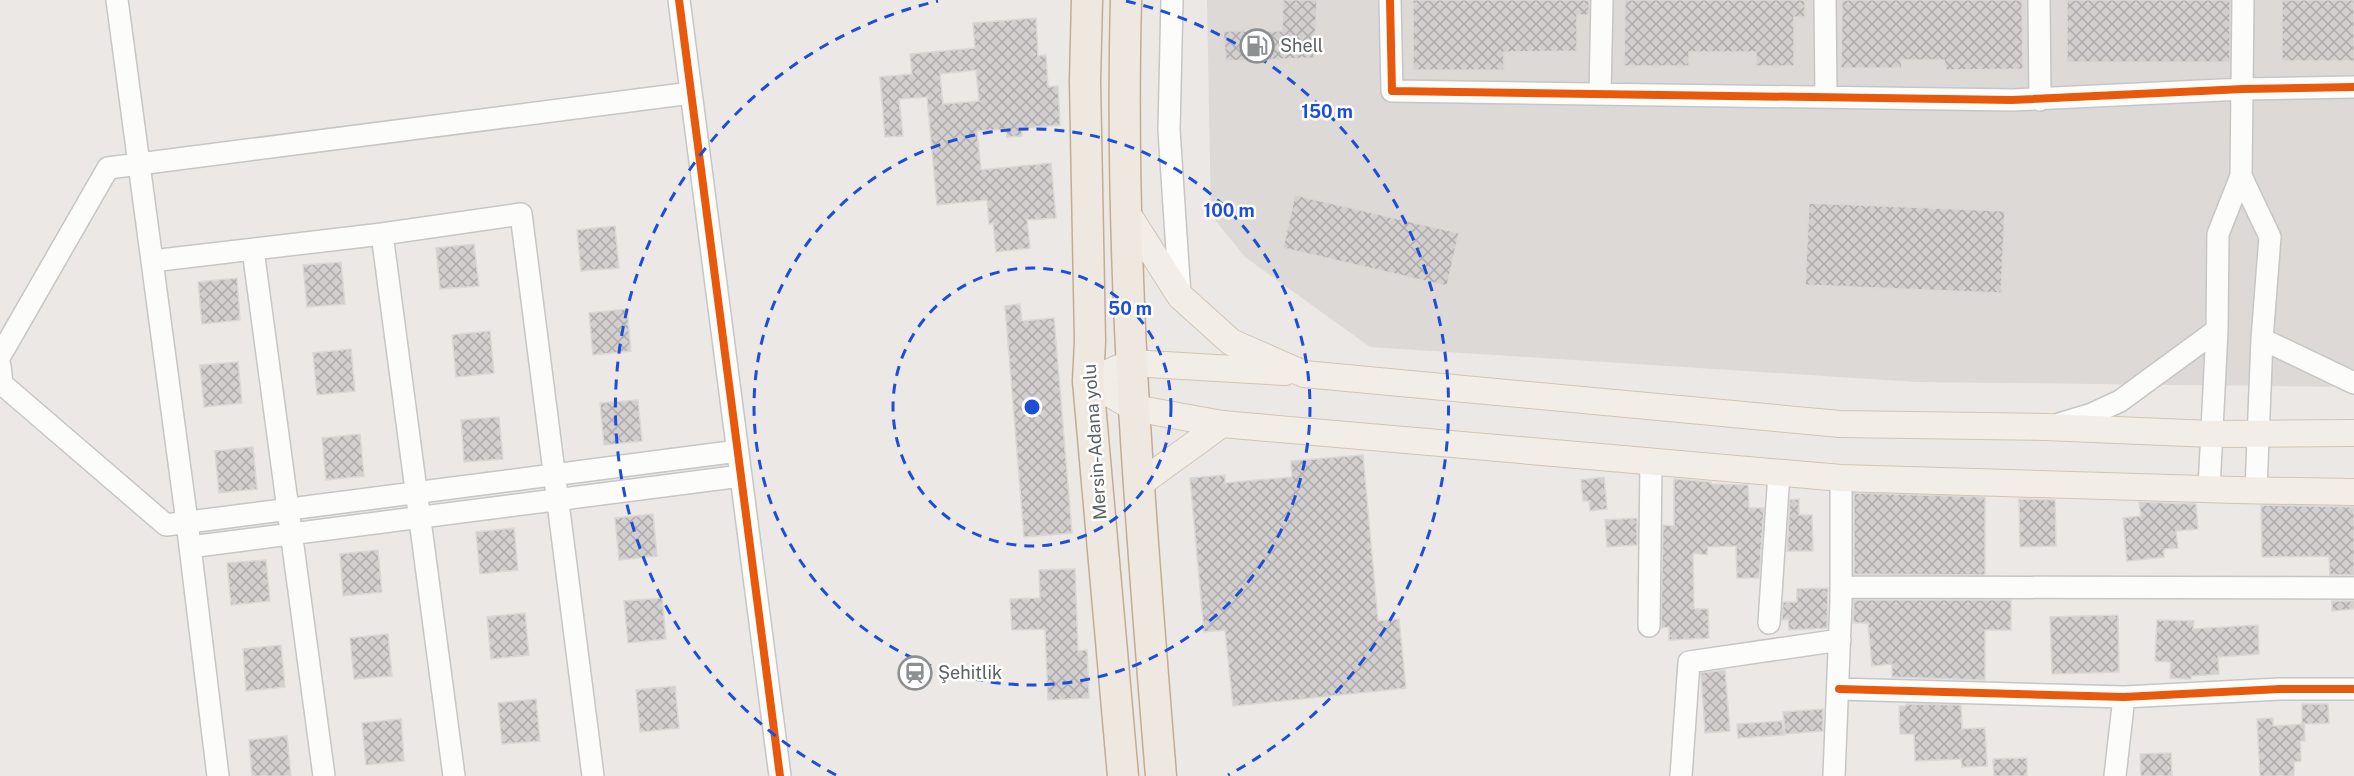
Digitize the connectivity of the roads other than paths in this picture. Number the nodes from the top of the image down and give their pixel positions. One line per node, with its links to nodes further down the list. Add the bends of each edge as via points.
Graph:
1 (117, 0): 17 (street)
2 (679, 0): 13 (street)
3 (1087, 0): 30 (highway, Mersin-Adana yolu)
4 (1126, 0): 19 (highway)
5 (1172, 0): 23 (street, via 1169,130)
6 (1390, 0): 14 (street, via 1392,91)
7 (1602, 0): 14 (street)
8 (1825, 0): 15 (street)
9 (2039, 0): 16 (street)
10 (2243, 0): 12 (street)
11 (2354, 87): 12 (street)
12 (2243, 89): 16 (street); 18 (street)
13 (691, 93): 17 (street); 38 (street)
14 (1600, 94): 15 (street)
15 (1826, 98): 16 (street)
16 (2040, 100)
17 (139, 164): 22 (street); 26 (street, via 108,168)
18 (2241, 176): 24 (street, via 2218,234); 25 (street, via 2270,237)
19 (1127, 213): 23 (main road); 27 (highway)
20 (382, 234): 21 (street); 41 (street, via 521,214); 48 (street)
21 (253, 250): 22 (street); 50 (street)
22 (152, 261): 52 (street)
23 (1180, 296): 28 (main road, via 1231,342)
24 (2217, 330): 34 (street, via 2120,401); 36 (street)
25 (2262, 339): 31 (street); 37 (street)
26 (0, 356)
27 (1131, 363): 28 (main road); 30 (main road); 32 (highway)
28 (1304, 374): 34 (main road, via 1840,424)
29 (1, 378): 52 (street, via 166,525)
30 (1088, 381): 32 (main road); 68 (highway, Mersin-Adana yolu)
31 (2354, 384)
32 (1134, 408): 33 (main road); 44 (highway)
33 (1222, 424): 39 (main road); 44 (main road)
34 (2046, 427): 36 (main road)
35 (2354, 433): 37 (main road)
36 (2211, 434): 37 (main road); 45 (street)
37 (2259, 434): 46 (street)
38 (738, 451): 41 (street); 42 (street)
39 (1651, 462): 40 (main road); 58 (street)
40 (1779, 473): 43 (main road); 57 (street)
41 (555, 475): 48 (street); 49 (street)
42 (741, 476): 49 (street); 67 (street)
43 (1841, 478): 45 (main road); 55 (street)
44 (1138, 484): 69 (highway)
45 (2209, 489): 46 (main road)
46 (2256, 490): 47 (main road)
47 (2354, 492)
48 (417, 493): 50 (street); 51 (street)
49 (558, 500): 51 (street); 66 (street)
50 (288, 509): 52 (street); 53 (street)
51 (420, 518): 53 (street); 65 (street)
52 (187, 522): 54 (street)
53 (291, 534): 54 (street); 64 (street)
54 (190, 547): 63 (street)
55 (1841, 587): 56 (street); 59 (street)
56 (2354, 588)
57 (1769, 623)
58 (1649, 626)
59 (1840, 640): 60 (street); 70 (street, via 1689,662)
60 (1839, 689): 62 (street); 71 (street)
61 (2354, 689): 62 (street)
62 (2124, 697): 72 (street)
63 (218, 776)
64 (324, 776)
65 (454, 776)
66 (593, 776)
67 (780, 776)
68 (1123, 776)
69 (1161, 776)
70 (1682, 776)
71 (1834, 776)
72 (2115, 776)

